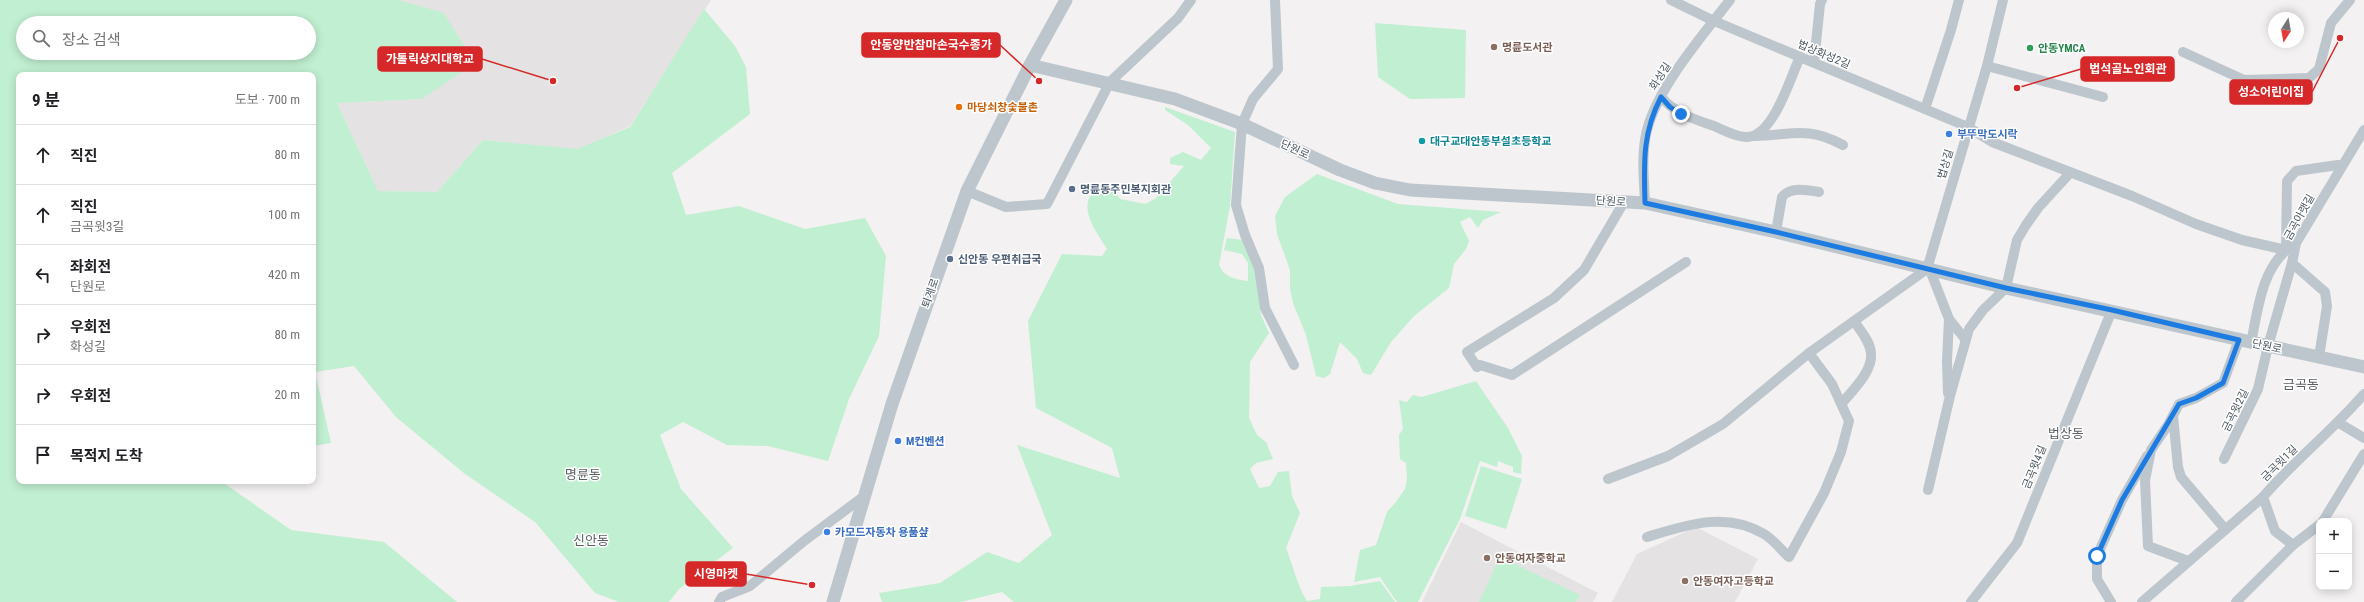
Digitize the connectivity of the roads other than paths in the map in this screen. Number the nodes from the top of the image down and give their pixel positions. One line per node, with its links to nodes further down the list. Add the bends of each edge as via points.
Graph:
1 (1066, 0): 14 (street, 퇴계로)
2 (1191, 0): 16 (street, via 1178,18)
3 (1276, 0): 20 (street, via 1278,69 1253,99)
4 (1670, 0): 10 (street, 법상화성2길)
5 (1730, 0): 10 (street, 화성길)
6 (1822, 0): 13 (street)
7 (1959, 0): 19 (street)
8 (2003, 0): 15 (street, 법상길)
9 (2350, 0): 11 (street, via 2331,23 2319,69 2309,78 2244,80)
10 (1714, 21): 12 (street, 법상화성2길); 17 (street, 화성길)
11 (2183, 52)
12 (1800, 57): 13 (street, 법상화성2길); 23 (street, via 1770,123)
13 (1814, 62): 19 (street, 법상화성2길)
14 (1030, 65): 16 (street, 단원로); 27 (street, 퇴계로)
15 (1987, 66): 18 (street); 21 (street, 법상길)
16 (1110, 82): 20 (street, 단원로, via 1175,99); 27 (street, via 1047,204 1006,207)
17 (1661, 97): 23 (street, via 1681,114 1739,136); 30 (street, 화성길, via 1647,132 1644,156)
18 (2103, 97)
19 (1925, 109): 21 (street, 법상화성2길)
20 (1242, 124): 29 (street, 단원로, via 1340,170 1375,183 1410,190); 46 (street, via 1236,205 1258,268 1265,308)
21 (1968, 128): 26 (street, 법상화성2길, via 1992,142); 36 (street, 법상길)
22 (2364, 130): 32 (street, 금곡아랫길)
23 (1753, 136): 24 (street, via 1804,132 1828,137)
24 (1843, 145)
25 (2338, 165): 33 (street, via 2296,171 2287,181)
26 (2070, 173): 33 (street, 법상화성2길, via 2224,234); 37 (street, via 2038,208 2017,240)
27 (967, 191): 59 (street, 퇴계로, via 927,301)
28 (1819, 192): 31 (street, via 1785,193 1782,197)
29 (1624, 202): 30 (street, 단원로); 34 (street, via 1584,270 1554,298 1467,352 1477,367 1480,365 1512,375)
30 (1645, 203): 31 (street, 단원로)
31 (1776, 232): 36 (street, 단원로)
32 (2296, 243): 33 (street); 35 (street, 금곡아랫길)
33 (2286, 250): 42 (street, via 2268,272)
34 (1686, 262)
35 (2292, 264): 43 (street, 금곡아랫길); 45 (street, via 2325,292 2327,306)
36 (1928, 270): 37 (street, 단원로); 39 (street); 40 (street)
37 (2006, 288): 38 (street, 단원로); 41 (street, via 1983,310)
38 (2112, 310): 42 (street, 단원로); 69 (street, 금곡윗4길, via 2017,543)
39 (1949, 319): 41 (street); 49 (street, via 1947,388)
40 (1854, 321): 44 (street); 50 (street, via 1867,341 1871,354 1868,369)
41 (1965, 339): 49 (street)
42 (2245, 341): 43 (street, 단원로); 51 (street, via 2223,383 2179,404)
43 (2268, 346): 45 (street, 단원로); 56 (street, 금곡윗2길, via 2258,389)
44 (1809, 353): 50 (street); 57 (street, via 1723,424 1668,456)
45 (2319, 357): 47 (street, 단원로)
46 (1294, 365)
47 (2364, 366)
48 (2364, 394): 52 (street, 금곡윗1길)
49 (1950, 396): 58 (street)
50 (1842, 403): 64 (street, via 1849,421 1841,452 1824,493 1789,557 1764,534 1732,521 1689,524)
51 (2173, 416): 54 (street); 63 (street, via 2181,477)
52 (2339, 423): 53 (street); 60 (street, 금곡윗1길, via 2280,477)
53 (2364, 438)
54 (2151, 450): 66 (street, via 2145,480 2148,546); 70 (street, via 2122,500 2097,556 2097,579)
55 (2364, 454): 61 (street)
56 (2224, 459)
57 (1608, 479)
58 (1928, 490)
59 (863, 497): 67 (street, via 750,586 722,597); 68 (street, 퇴계로)
60 (2263, 497): 63 (street); 65 (street, 금곡윗1길, via 2275,531)
61 (2325, 518)
62 (2316, 527): 65 (street)
63 (2225, 529): 66 (street)
64 (1647, 537)
65 (2293, 545): 72 (street)
66 (2188, 561): 71 (street)
67 (719, 602)
68 (833, 602)
69 (1972, 602)
70 (2111, 602)
71 (2142, 602)
72 (2236, 602)

